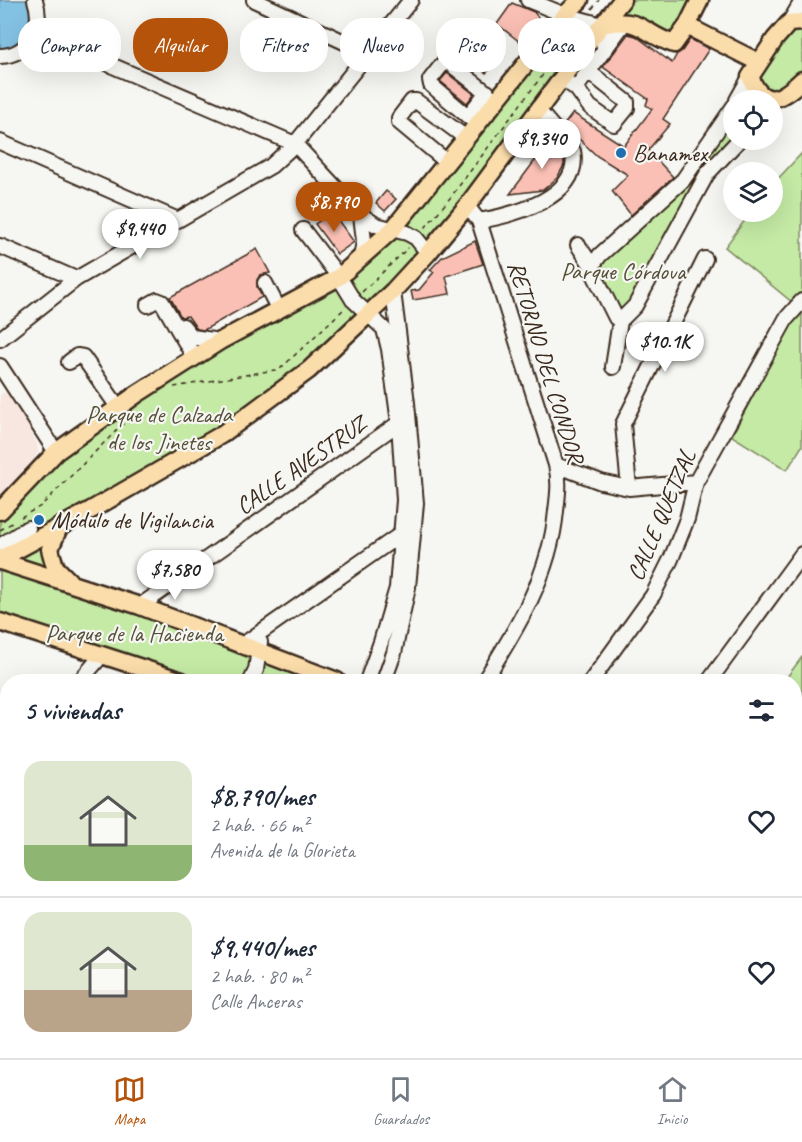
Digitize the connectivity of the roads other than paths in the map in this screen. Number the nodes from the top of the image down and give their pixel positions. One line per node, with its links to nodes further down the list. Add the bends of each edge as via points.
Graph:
1 (35, 0): 10 (street)
2 (254, 0): 16 (street)
3 (411, 0): 11 (street)
4 (528, 0): 9 (street)
5 (580, 0): 9 (main road)
6 (622, 0): 14 (main road)
7 (700, 0): 15 (main road)
8 (802, 1): 13 (street)
9 (565, 15): 14 (street); 30 (main road)
10 (39, 18)
11 (396, 18)
12 (626, 22): 14 (main road); 15 (main road, via 674,44); 17 (street)
13 (796, 23): 22 (main road)
14 (602, 25): 17 (street); 27 (main road)
15 (687, 26): 22 (main road)
16 (340, 40)
17 (604, 49): 20 (street)
18 (18, 52): 19 (street)
19 (0, 56)
20 (595, 61)
21 (121, 69): 37 (street)
22 (754, 69): 28 (street); 29 (main road, via 759,94 775,99)
23 (353, 72): 37 (street)
24 (586, 72): 27 (street)
25 (589, 72): 27 (street, via 627,102 617,122 611,123 586,103)
26 (802, 80): 29 (main road)
27 (569, 83): 32 (main road)
28 (742, 90)
29 (788, 94): 31 (street)
30 (492, 96): 33 (main road); 33 (street, via 444,62 430,80 431,85)
31 (783, 98)
32 (539, 111): 40 (main road); 43 (street, via 573,151 572,173 559,191 534,206)
33 (473, 120): 35 (main road)
34 (723, 121): 51 (street, via 683,180)
35 (466, 138): 39 (main road); 39 (street, via 412,101 399,123)
36 (0, 142): 42 (street)
37 (295, 144): 41 (street); 42 (street, via 271,166)
38 (730, 150): 60 (street, via 707,174 635,306)
39 (447, 162): 44 (main road)
40 (467, 206): 43 (street, RETORNO DEL CONDOR); 48 (main road)
41 (361, 215): 44 (street, via 376,225); 49 (street)
42 (178, 220): 53 (street)
43 (479, 221): 71 (street, RETORNO DEL CONDOR)
44 (393, 229): 48 (street, via 416,238); 49 (main road)
45 (303, 230): 52 (street)
46 (578, 245): 51 (street)
47 (0, 246): 53 (street)
48 (428, 253): 55 (main road)
49 (361, 258): 52 (main road)
50 (705, 259): 73 (street, via 623,424)
51 (592, 266): 60 (street)
52 (339, 277): 58 (main road); 59 (street)
53 (76, 279): 62 (street)
54 (265, 283): 58 (street)
55 (393, 291): 59 (main road); 95 (street, via 416,503 408,587)
56 (802, 301): 72 (street, CALLE QUETZAL, via 786,319)
57 (148, 305): 64 (street, via 157,300 162,302)
58 (279, 310): 63 (main road)
59 (367, 314): 69 (street, via 384,329); 75 (main road, via 309,370 221,435)
60 (620, 321): 67 (street)
61 (182, 324): 63 (street, via 192,337)
62 (0, 339)
63 (220, 341): 64 (main road)
64 (194, 357): 68 (main road)
65 (69, 362): 68 (street, via 82,357)
66 (0, 366): 70 (street)
67 (613, 367)
68 (118, 407): 70 (main road)
69 (399, 423): 77 (street, via 405,500); 84 (street, CALLE AVESTRUZ)
70 (56, 452): 74 (main road)
71 (556, 465): 73 (street); 96 (street, RETORNO DEL CONDOR, via 559,480 555,522 545,567 529,605)
72 (696, 482): 73 (street); 97 (street, CALLE QUETZAL, via 687,519 653,595)
73 (629, 488)
74 (0, 511)
75 (59, 527): 81 (main road); 83 (main road, via 50,549 55,567)
76 (28, 528): 78 (street)
77 (401, 534): 79 (street); 82 (street)
78 (0, 546)
79 (373, 554): 82 (street, via 387,557); 86 (street)
80 (802, 554): 98 (street)
81 (0, 560): 83 (main road)
82 (398, 571): 94 (street, via 397,588)
83 (72, 584): 84 (main road)
84 (140, 606): 87 (main road)
85 (0, 622): 89 (main road)
86 (262, 631): 87 (street); 88 (street)
87 (241, 645): 88 (main road)
88 (259, 653): 92 (street); 93 (main road)
89 (102, 655): 90 (street); 91 (main road)
90 (86, 674)
91 (160, 674)
92 (253, 674)
93 (318, 674)
94 (370, 674)
95 (386, 674)
96 (488, 674)
97 (596, 674)
98 (714, 674)

